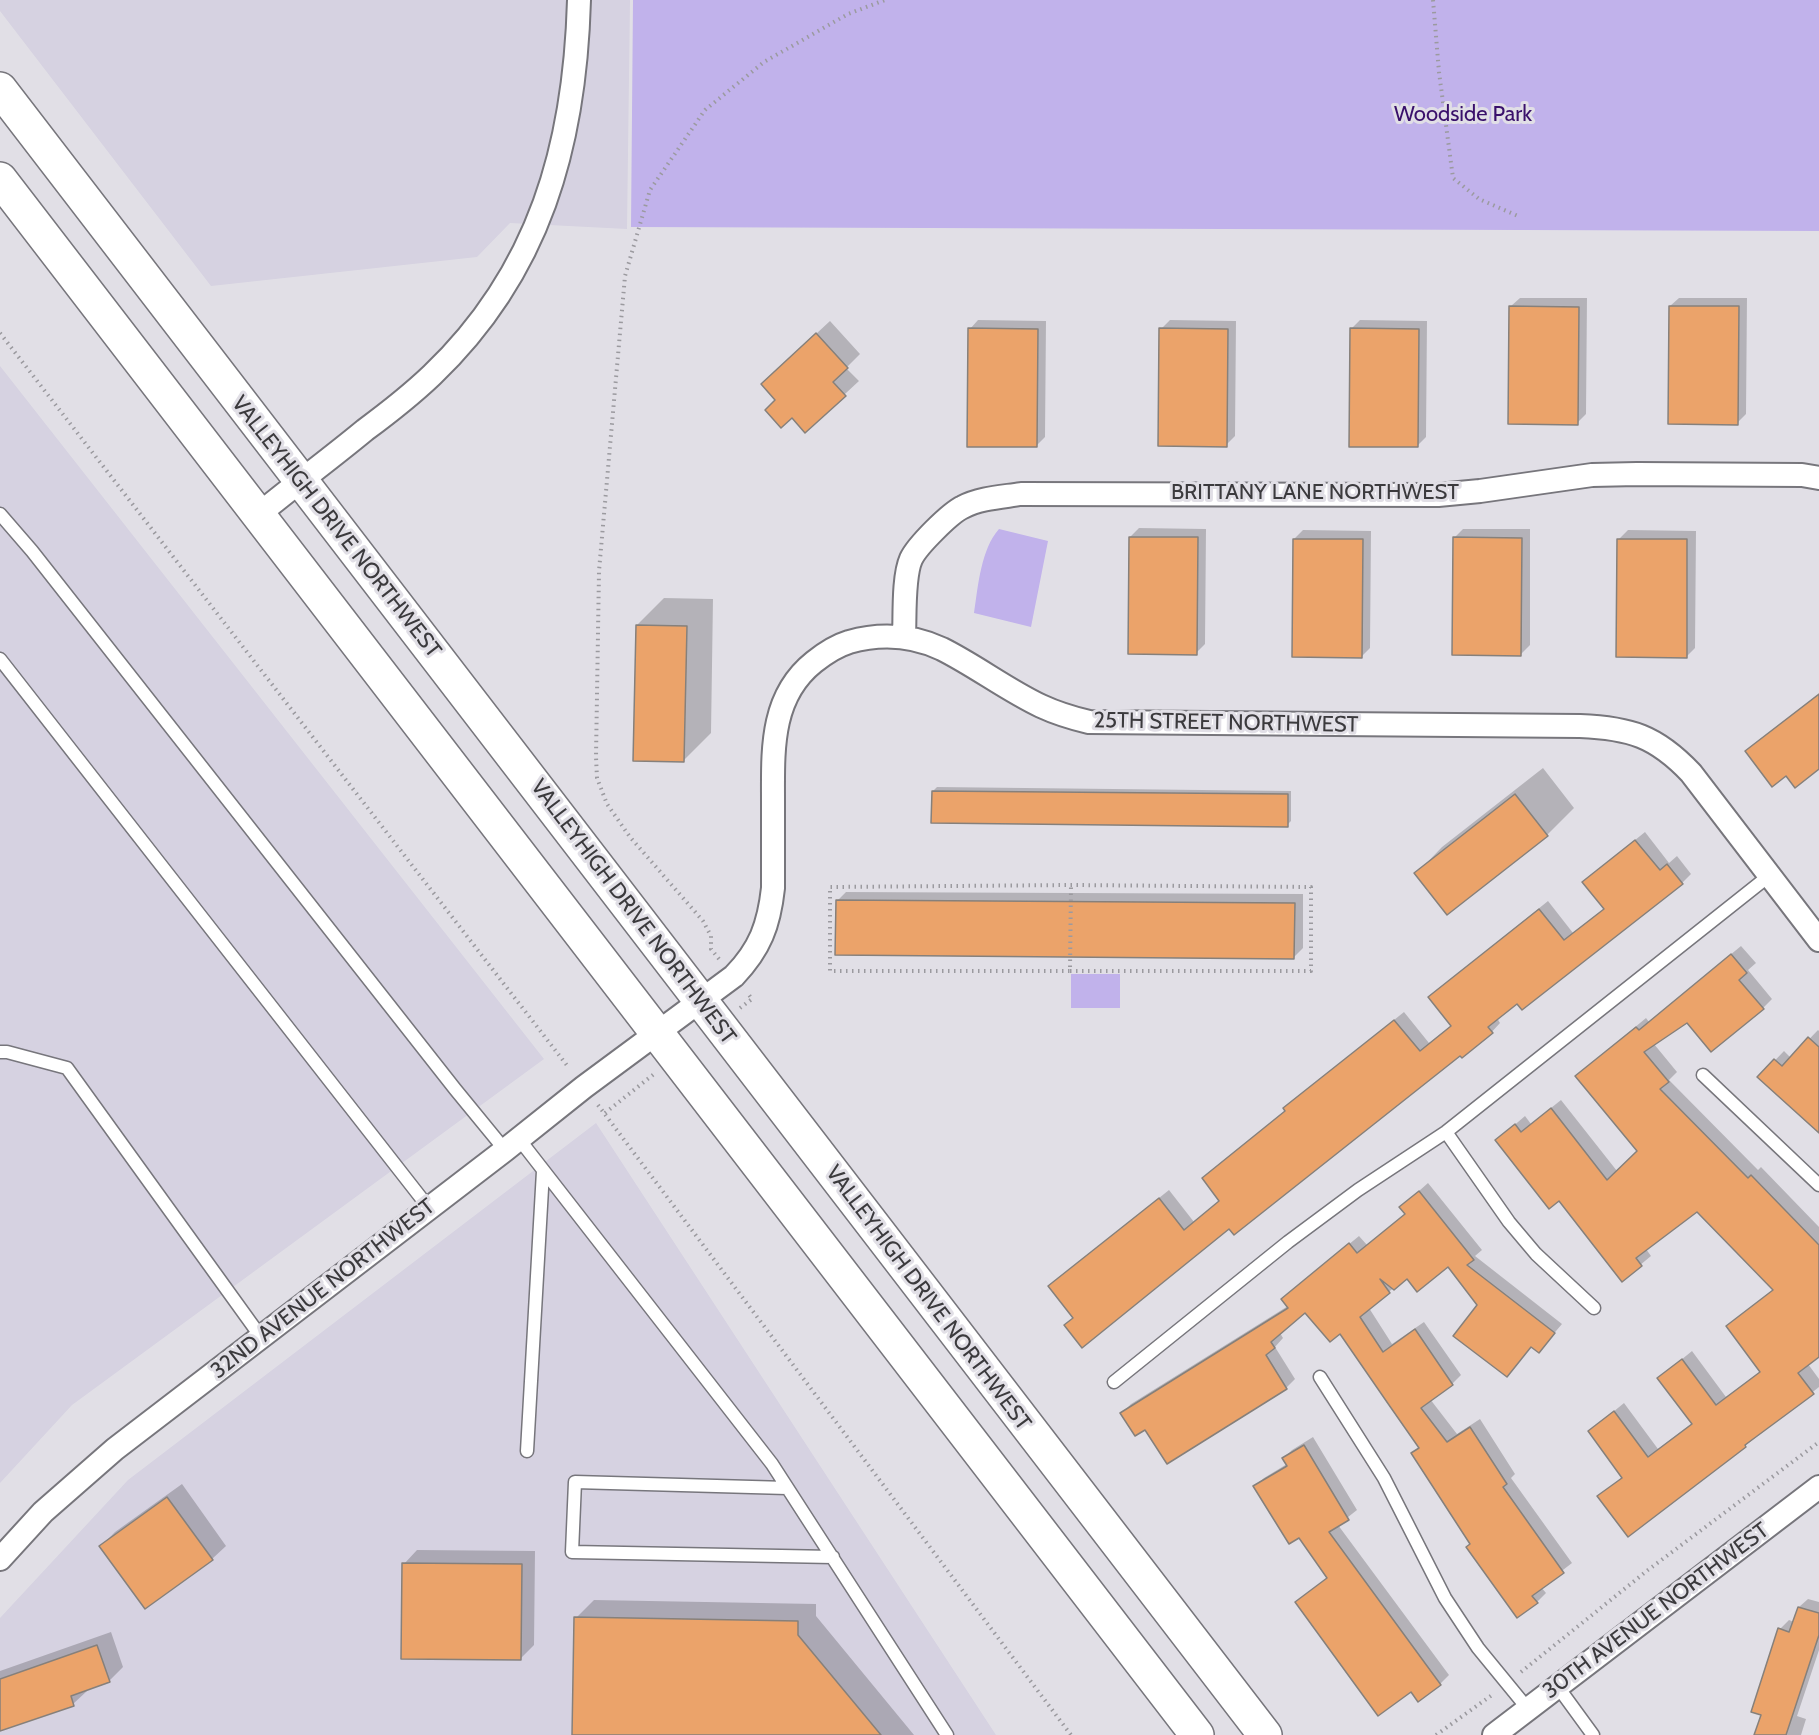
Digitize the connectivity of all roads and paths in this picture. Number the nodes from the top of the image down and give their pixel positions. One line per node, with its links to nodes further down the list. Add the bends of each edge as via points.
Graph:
1 (579, 0): 9 (street, via 575,78 558,165 532,232 504,288 486,315 432,376)
2 (885, 0): 17 (path, via 848,14 764,62 705,110 650,190 625,276 599,571 597,778 607,804 630,837 703,921 711,936)
3 (1433, 0): 6 (path, via 1453,178 1479,199)
4 (0, 89): 9 (main road, VALLEYHIGH DRIVE NORTHWEST)
5 (0, 179): 11 (main road)
6 (1518, 216)
7 (0, 333): 23 (path)
8 (1819, 478): 12 (street, BRITTANY LANE NORTHWEST, via 1638,474 1438,495 1106,493 994,498 961,507 927,537 911,559)
9 (300, 481): 11 (street); 19 (main road, VALLEYHIGH DRIVE NORTHWEST)
10 (0, 514): 25 (lane, via 455,1089)
11 (258, 515): 20 (main road)
12 (904, 637): 14 (street, 25TH STREET NORTHWEST, via 943,650 1041,706 1089,722 1619,729 1659,744 1677,758); 19 (street, 25TH STREET NORTHWEST, via 844,643 808,666 785,697 774,735 773,888 766,928 744,965)
13 (0, 659): 28 (lane)
14 (1770, 875): 16 (street, 25TH STREET NORTHWEST); 24 (lane)
15 (1071, 885): 18 (path); 18 (path, via 830,887 830,971); 18 (path, via 1311,887 1311,971)
16 (1819, 940)
17 (711, 949)
18 (1070, 971)
19 (701, 1000): 20 (street, 25TH STREET NORTHWEST); 45 (main road, VALLEYHIGH DRIVE NORTHWEST)
20 (657, 1033): 23 (street, 32ND AVENUE NORTHWEST); 44 (main road)
21 (0, 1052): 30 (lane, via 67,1068)
22 (1703, 1075): 27 (lane)
23 (584, 1087): 25 (street, 32ND AVENUE NORTHWEST); 43 (path)
24 (1446, 1132): 29 (lane, via 1536,1254); 32 (lane, via 1288,1242)
25 (512, 1144): 26 (lane); 28 (street, 32ND AVENUE NORTHWEST)
26 (543, 1171): 34 (lane); 36 (lane)
27 (1819, 1185)
28 (429, 1208): 30 (street, 32ND AVENUE NORTHWEST)
29 (1594, 1308)
30 (261, 1337): 38 (street, 32ND AVENUE NORTHWEST, via 115,1449 43,1512)
31 (1320, 1377): 39 (lane, via 1384,1478 1445,1598)
32 (1114, 1382)
33 (1819, 1442): 39 (path, via 1648,1570)
34 (527, 1451)
35 (1819, 1487): 40 (street, 30TH AVENUE NORTHWEST)
36 (787, 1488): 37 (lane); 37 (lane, via 575,1482 572,1552)
37 (833, 1557): 42 (lane)
38 (0, 1558)
39 (1507, 1683): 41 (lane); 46 (path)
40 (1558, 1687): 41 (street, 30TH AVENUE NORTHWEST); 48 (lane)
41 (1528, 1709): 47 (street, 30TH AVENUE NORTHWEST)
42 (947, 1735)
43 (1071, 1735)
44 (1197, 1735)
45 (1265, 1735)
46 (1436, 1735)
47 (1494, 1735)
48 (1593, 1735)

